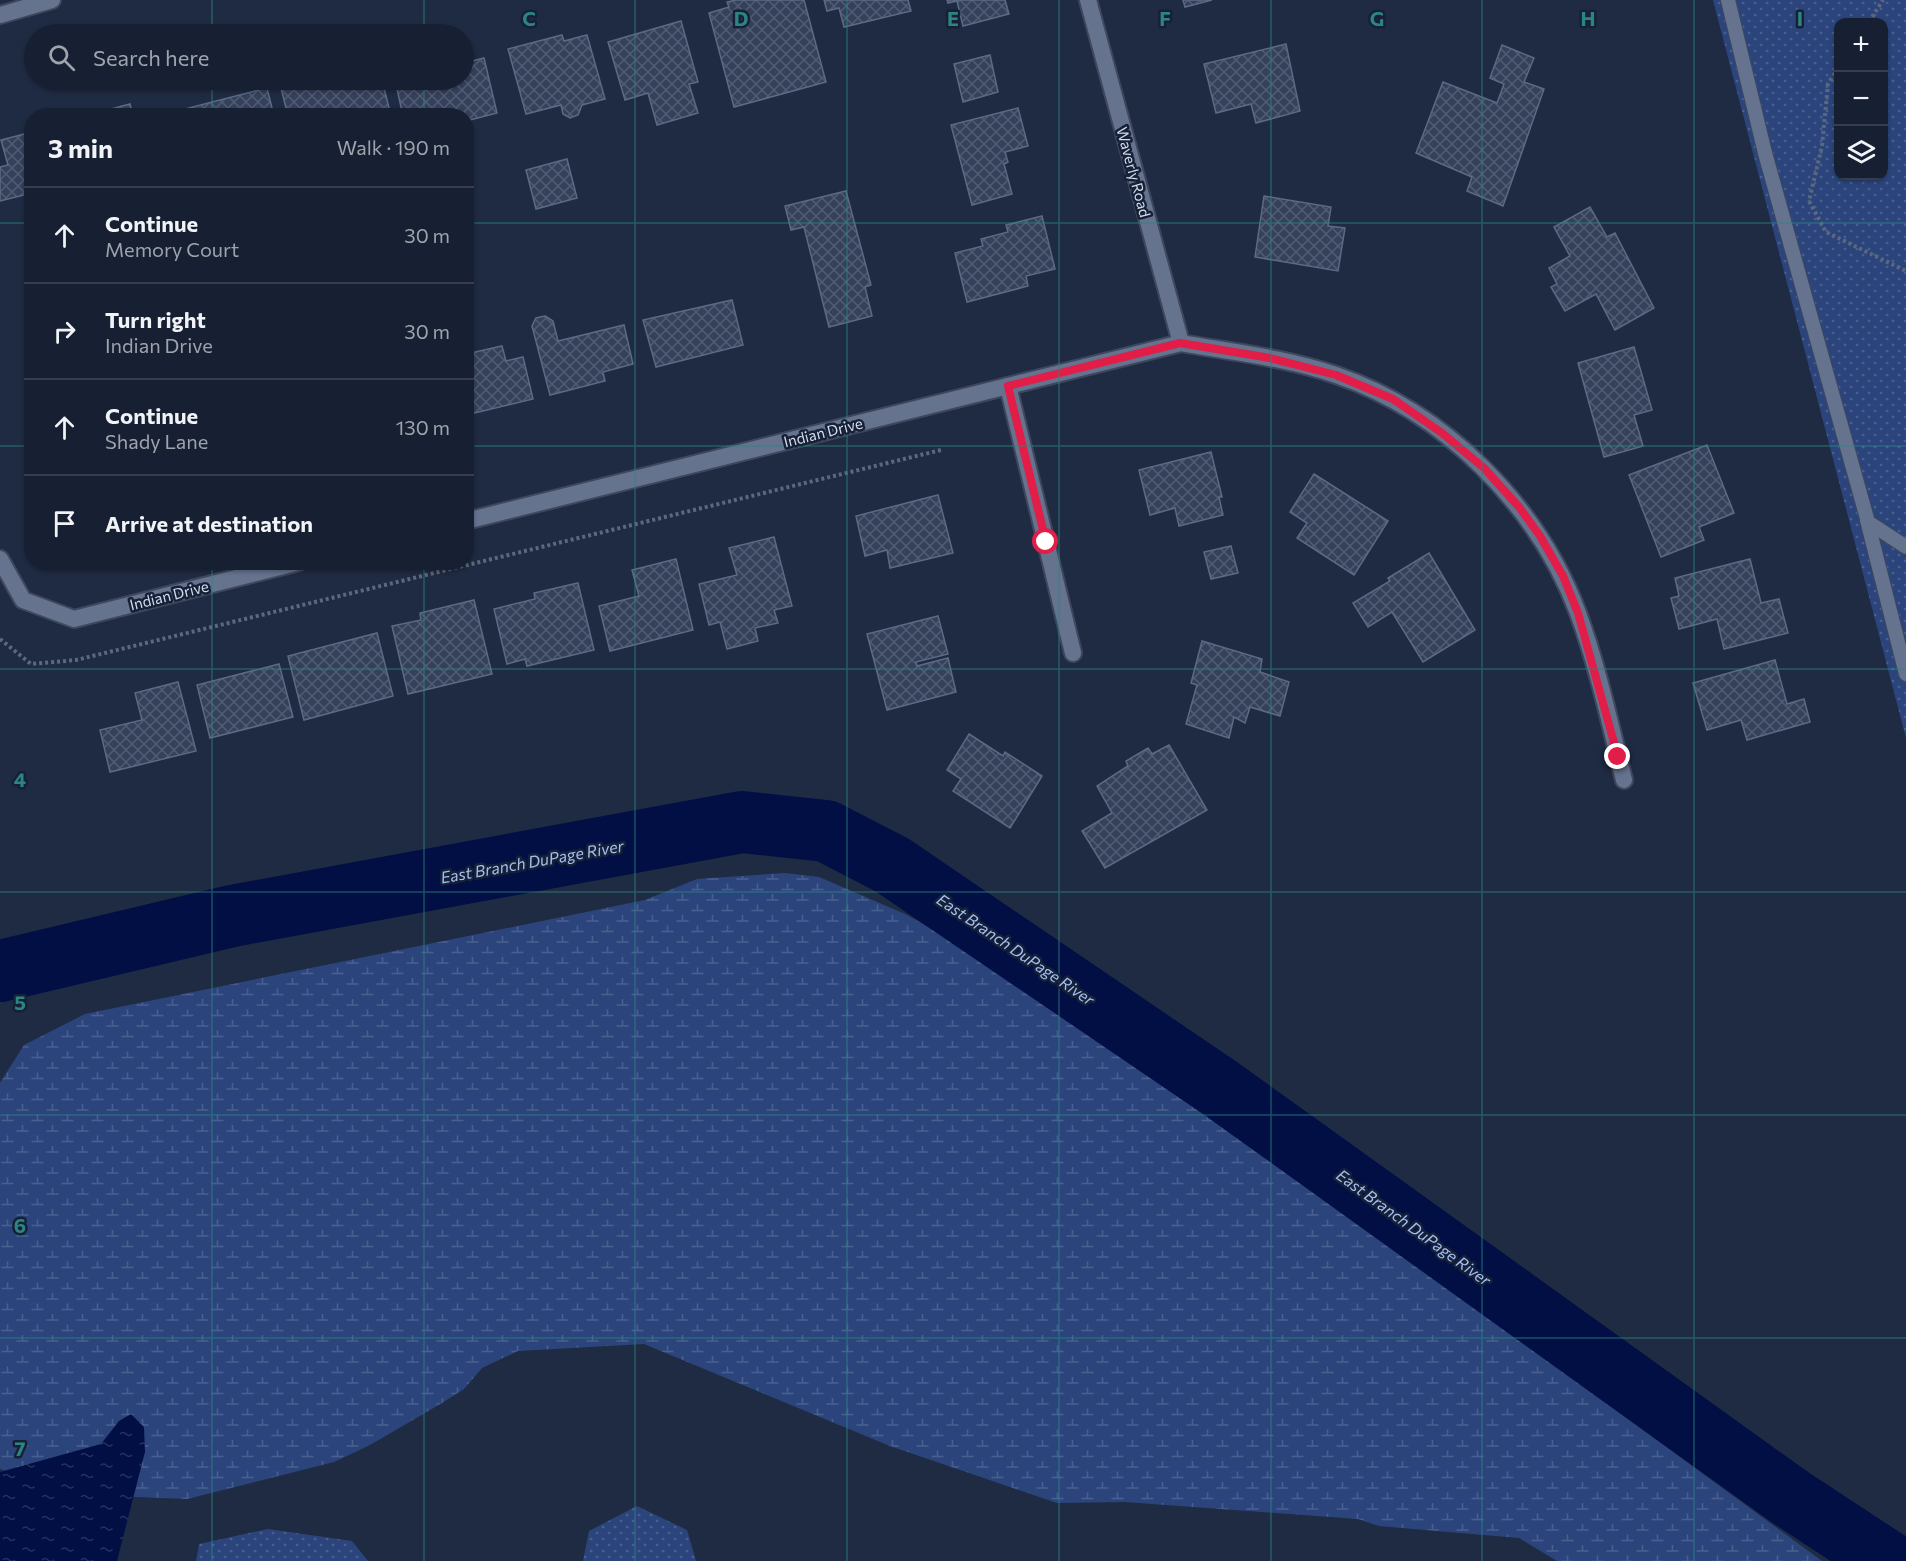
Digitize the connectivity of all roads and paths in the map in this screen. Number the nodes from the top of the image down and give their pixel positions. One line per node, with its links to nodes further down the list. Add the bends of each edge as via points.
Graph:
1 (52, 0): 5 (street)
2 (1088, 0): 9 (street, Waverly Road)
3 (1728, 0): 13 (lane, via 1765,153)
4 (1883, 0): 6 (path)
5 (0, 15)
6 (1872, 18)
7 (1836, 72): 8 (path, via 1828,84 1822,146 1809,201 1826,232)
8 (1906, 271)
9 (1180, 343): 10 (street, Indian Drive); 22 (street, via 1270,358 1336,375 1393,399 1484,468 1519,507 1563,576 1588,645)
10 (1008, 386): 12 (street, Indian Drive); 20 (street)
11 (941, 450): 16 (path)
12 (474, 519)
13 (1867, 520): 14 (lane); 21 (lane)
14 (1906, 547)
15 (0, 559): 17 (street, Indian Drive, via 23,600 74,619)
16 (474, 563)
17 (267, 570)
18 (447, 570): 19 (path, via 76,660 31,664)
19 (0, 639)
20 (1073, 653)
21 (1906, 674)
22 (1624, 780)

